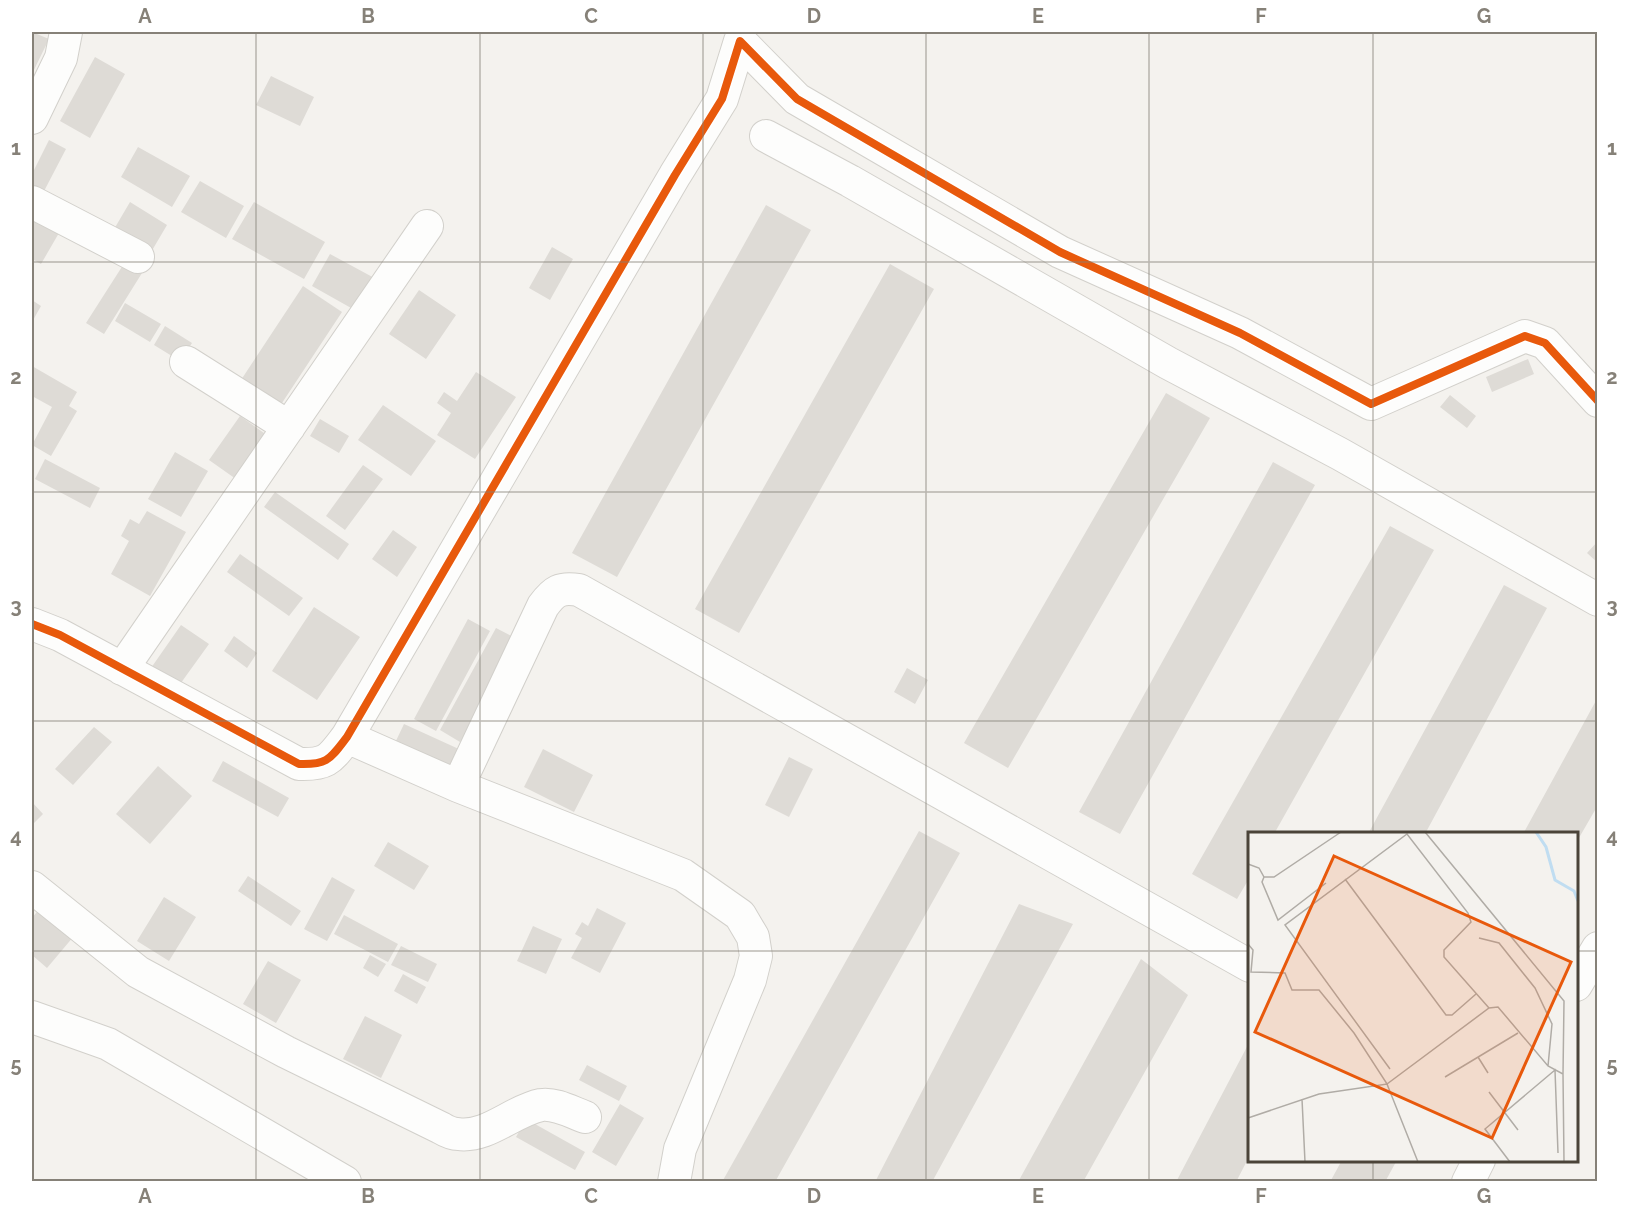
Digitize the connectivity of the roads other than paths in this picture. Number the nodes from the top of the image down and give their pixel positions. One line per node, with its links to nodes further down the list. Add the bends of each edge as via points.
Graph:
1 (66, 32): 3 (street, via 61,58)
2 (741, 35): 9 (street, via 797,99 1060,252 1240,333 1371,404 1525,336 1545,343); 14 (street, via 722,99)
3 (32, 118)
4 (766, 136): 11 (street)
5 (32, 202): 7 (street)
6 (427, 226): 10 (street)
7 (138, 257)
8 (186, 362): 10 (street)
9 (1598, 401)
10 (289, 427): 13 (street)
11 (1598, 600)
12 (32, 624): 13 (street)
13 (122, 669): 14 (street, via 299,764 316,764 331,758)
14 (347, 736): 15 (street)
15 (458, 786): 18 (street, via 543,606 552,594 566,588 579,590); 24 (street, via 683,875 740,915 753,937 756,956 750,980 680,1149)
16 (32, 887): 21 (street, via 138,972 286,1052 456,1135 482,1131 542,1105 557,1106)
17 (1598, 948): 19 (street)
18 (1248, 965)
19 (1578, 982)
20 (32, 1017): 23 (street, via 108,1044)
21 (585, 1117)
22 (1478, 1162): 25 (street)
23 (345, 1182)
24 (674, 1182)
25 (1468, 1182)

